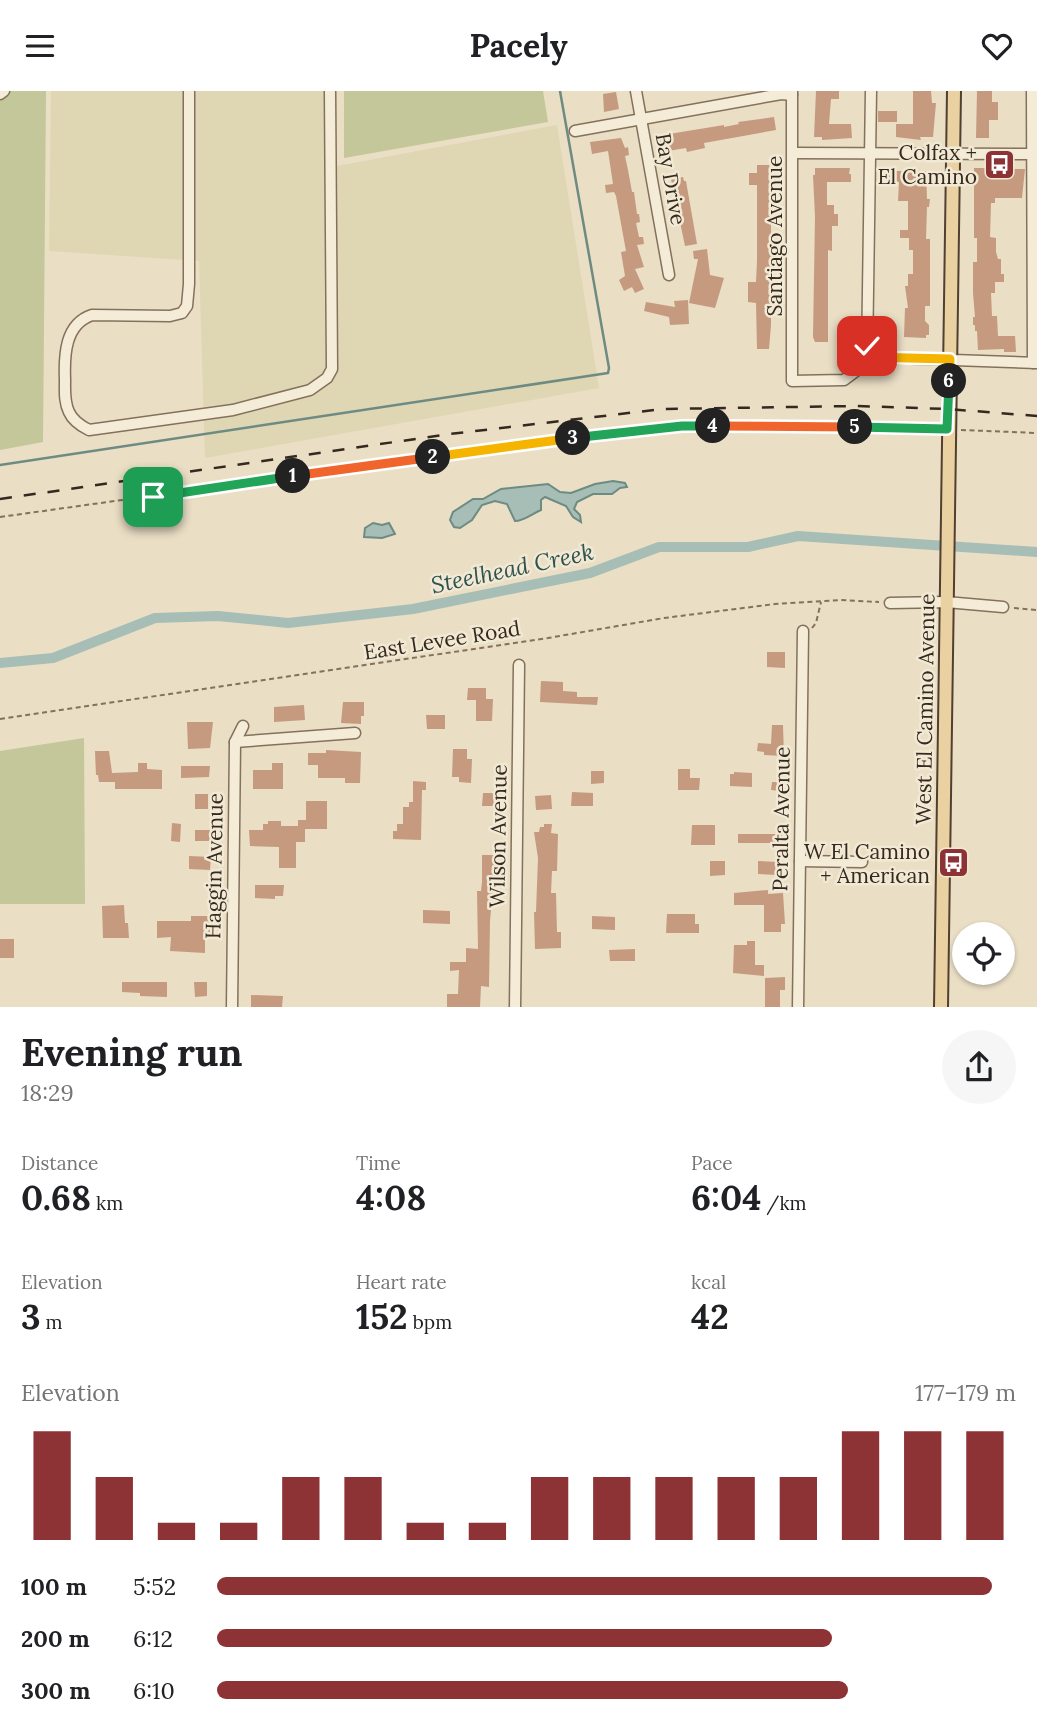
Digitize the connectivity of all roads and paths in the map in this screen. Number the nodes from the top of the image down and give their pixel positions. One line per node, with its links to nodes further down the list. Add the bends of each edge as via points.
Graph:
1 (189, 91): 2 (street, via 187,306 170,316 82,318 64,354 65,400 77,424 89,430 233,410 310,390 327,378 332,369)
2 (330, 91)
3 (636, 91): 8 (street, Bay Drive)
4 (871, 91): 11 (street)
5 (954, 91): 12 (main road, West El Camino Avenue)
6 (1032, 91): 13 (street)
7 (792, 93): 8 (street); 10 (street, Santiago Avenue)
8 (641, 119): 9 (street); 14 (street, Bay Drive)
9 (575, 131)
10 (794, 153): 11 (street); 15 (street, Santiago Avenue, via 792,381 844,380)
11 (870, 153): 12 (street); 15 (street)
12 (953, 154): 13 (street); 16 (main road, West El Camino Avenue)
13 (1035, 154): 17 (street)
14 (669, 275)
15 (867, 357): 16 (street)
16 (950, 359): 17 (street); 18 (main road, West El Camino Avenue)
17 (1035, 363)
18 (947, 429): 19 (path); 20 (path, via 682,426); 22 (main road, West El Camino Avenue)
19 (1037, 433)
20 (0, 517)
21 (821, 601): 23 (path, East Levee Road); 26 (path, via 815,628); 28 (path, East Levee Road, via 664,618)
22 (946, 601): 23 (street); 24 (street); 37 (main road, West El Camino Avenue)
23 (890, 603)
24 (1003, 607): 25 (path)
25 (1037, 610)
26 (803, 631): 32 (street, Peralta Avenue)
27 (519, 665): 35 (street, Wilson Avenue)
28 (0, 719)
29 (243, 726): 31 (street, Haggin Avenue)
30 (355, 733): 31 (street)
31 (235, 742): 34 (street, Haggin Avenue)
32 (800, 862): 33 (street); 36 (street, Peralta Avenue)
33 (862, 862)
34 (232, 1007)
35 (515, 1007)
36 (799, 1007)
37 (941, 1007)

